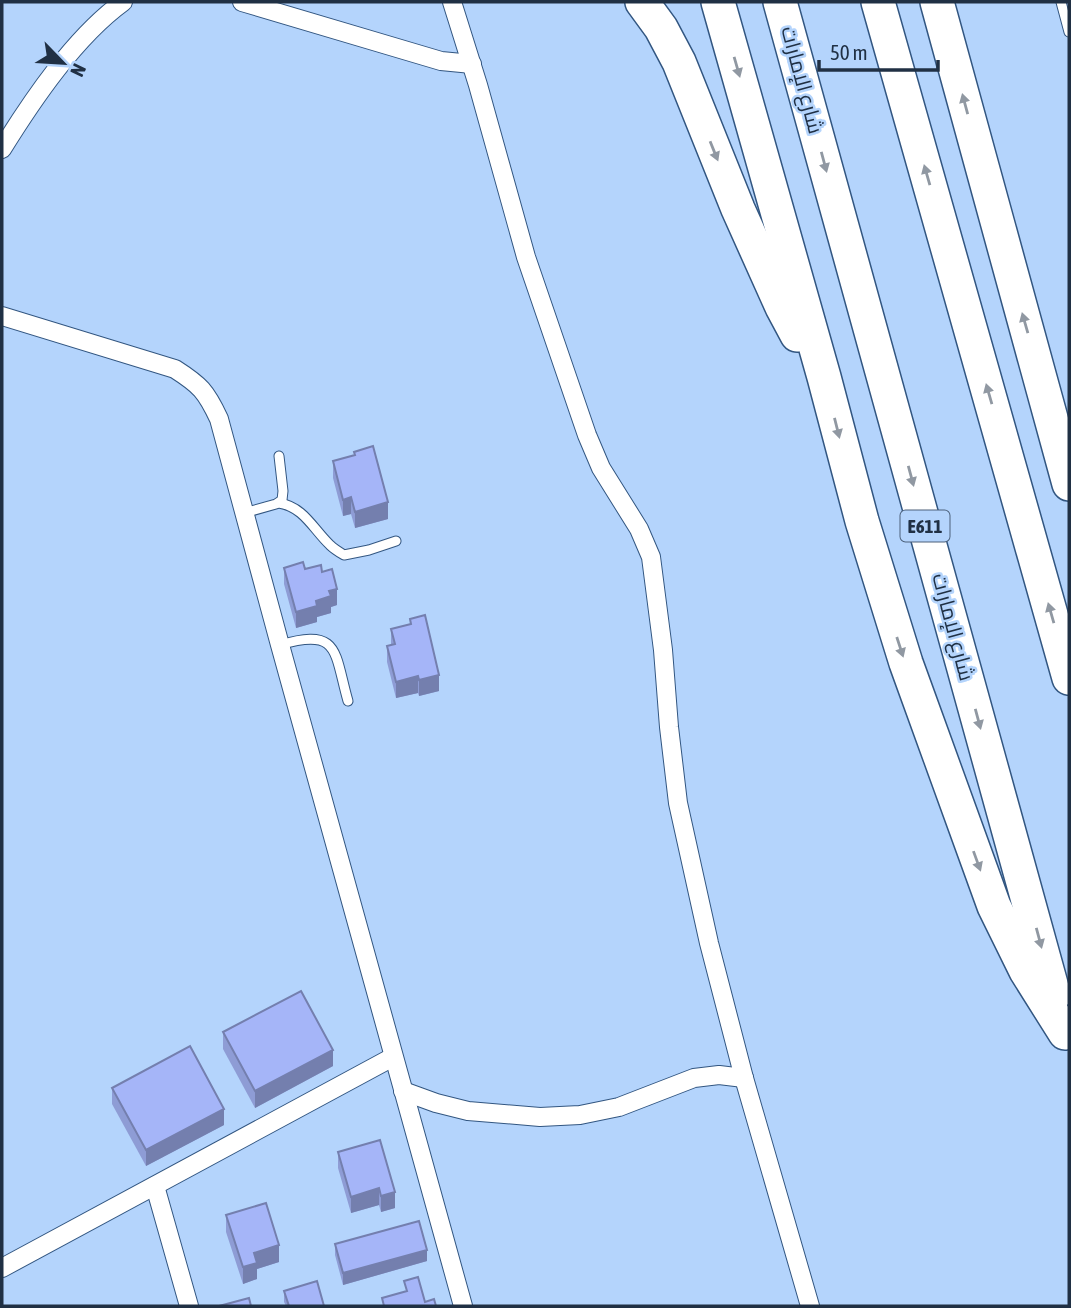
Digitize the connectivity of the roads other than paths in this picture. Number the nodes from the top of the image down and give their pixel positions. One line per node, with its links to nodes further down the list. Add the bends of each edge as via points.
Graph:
1 (123, 2): 12 (street, via 68,56)
2 (242, 2): 11 (street, via 441,61)
3 (452, 2): 11 (street)
4 (642, 2): 14 (highway, one-way to 14, via 671,45 782,307)
5 (718, 2): 14 (highway, one-way to 14)
6 (780, 2): 23 (highway, شارع الإمارات / E611, one-way to 23)
7 (878, 2): 21 (highway, one-way to 7)
8 (937, 2): 16 (highway, one-way to 8)
9 (1061, 2): 10 (lane)
10 (1069, 32)
11 (472, 64): 25 (street, via 526,257 587,435 651,557 678,803)
12 (2, 149)
13 (2, 316): 18 (street, via 175,369 194,381 219,419)
14 (824, 377): 23 (highway, one-way to 23, via 883,593 980,872 1026,971)
15 (279, 456): 17 (lane, via 283,495)
16 (1069, 484)
17 (279, 503): 18 (lane); 19 (lane, via 299,510 344,555)
18 (244, 513): 20 (street)
19 (396, 541)
20 (280, 645): 22 (lane, via 308,638 326,642 334,652); 24 (street)
21 (1069, 678)
22 (348, 701)
23 (1067, 1041)
24 (393, 1057): 26 (street); 27 (street)
25 (744, 1077): 26 (street, via 694,1078 619,1107 540,1117 468,1111); 31 (street)
26 (403, 1091): 30 (street)
27 (155, 1186): 28 (street); 29 (street)
28 (2, 1268)
29 (189, 1306)
30 (463, 1306)
31 (810, 1306)

